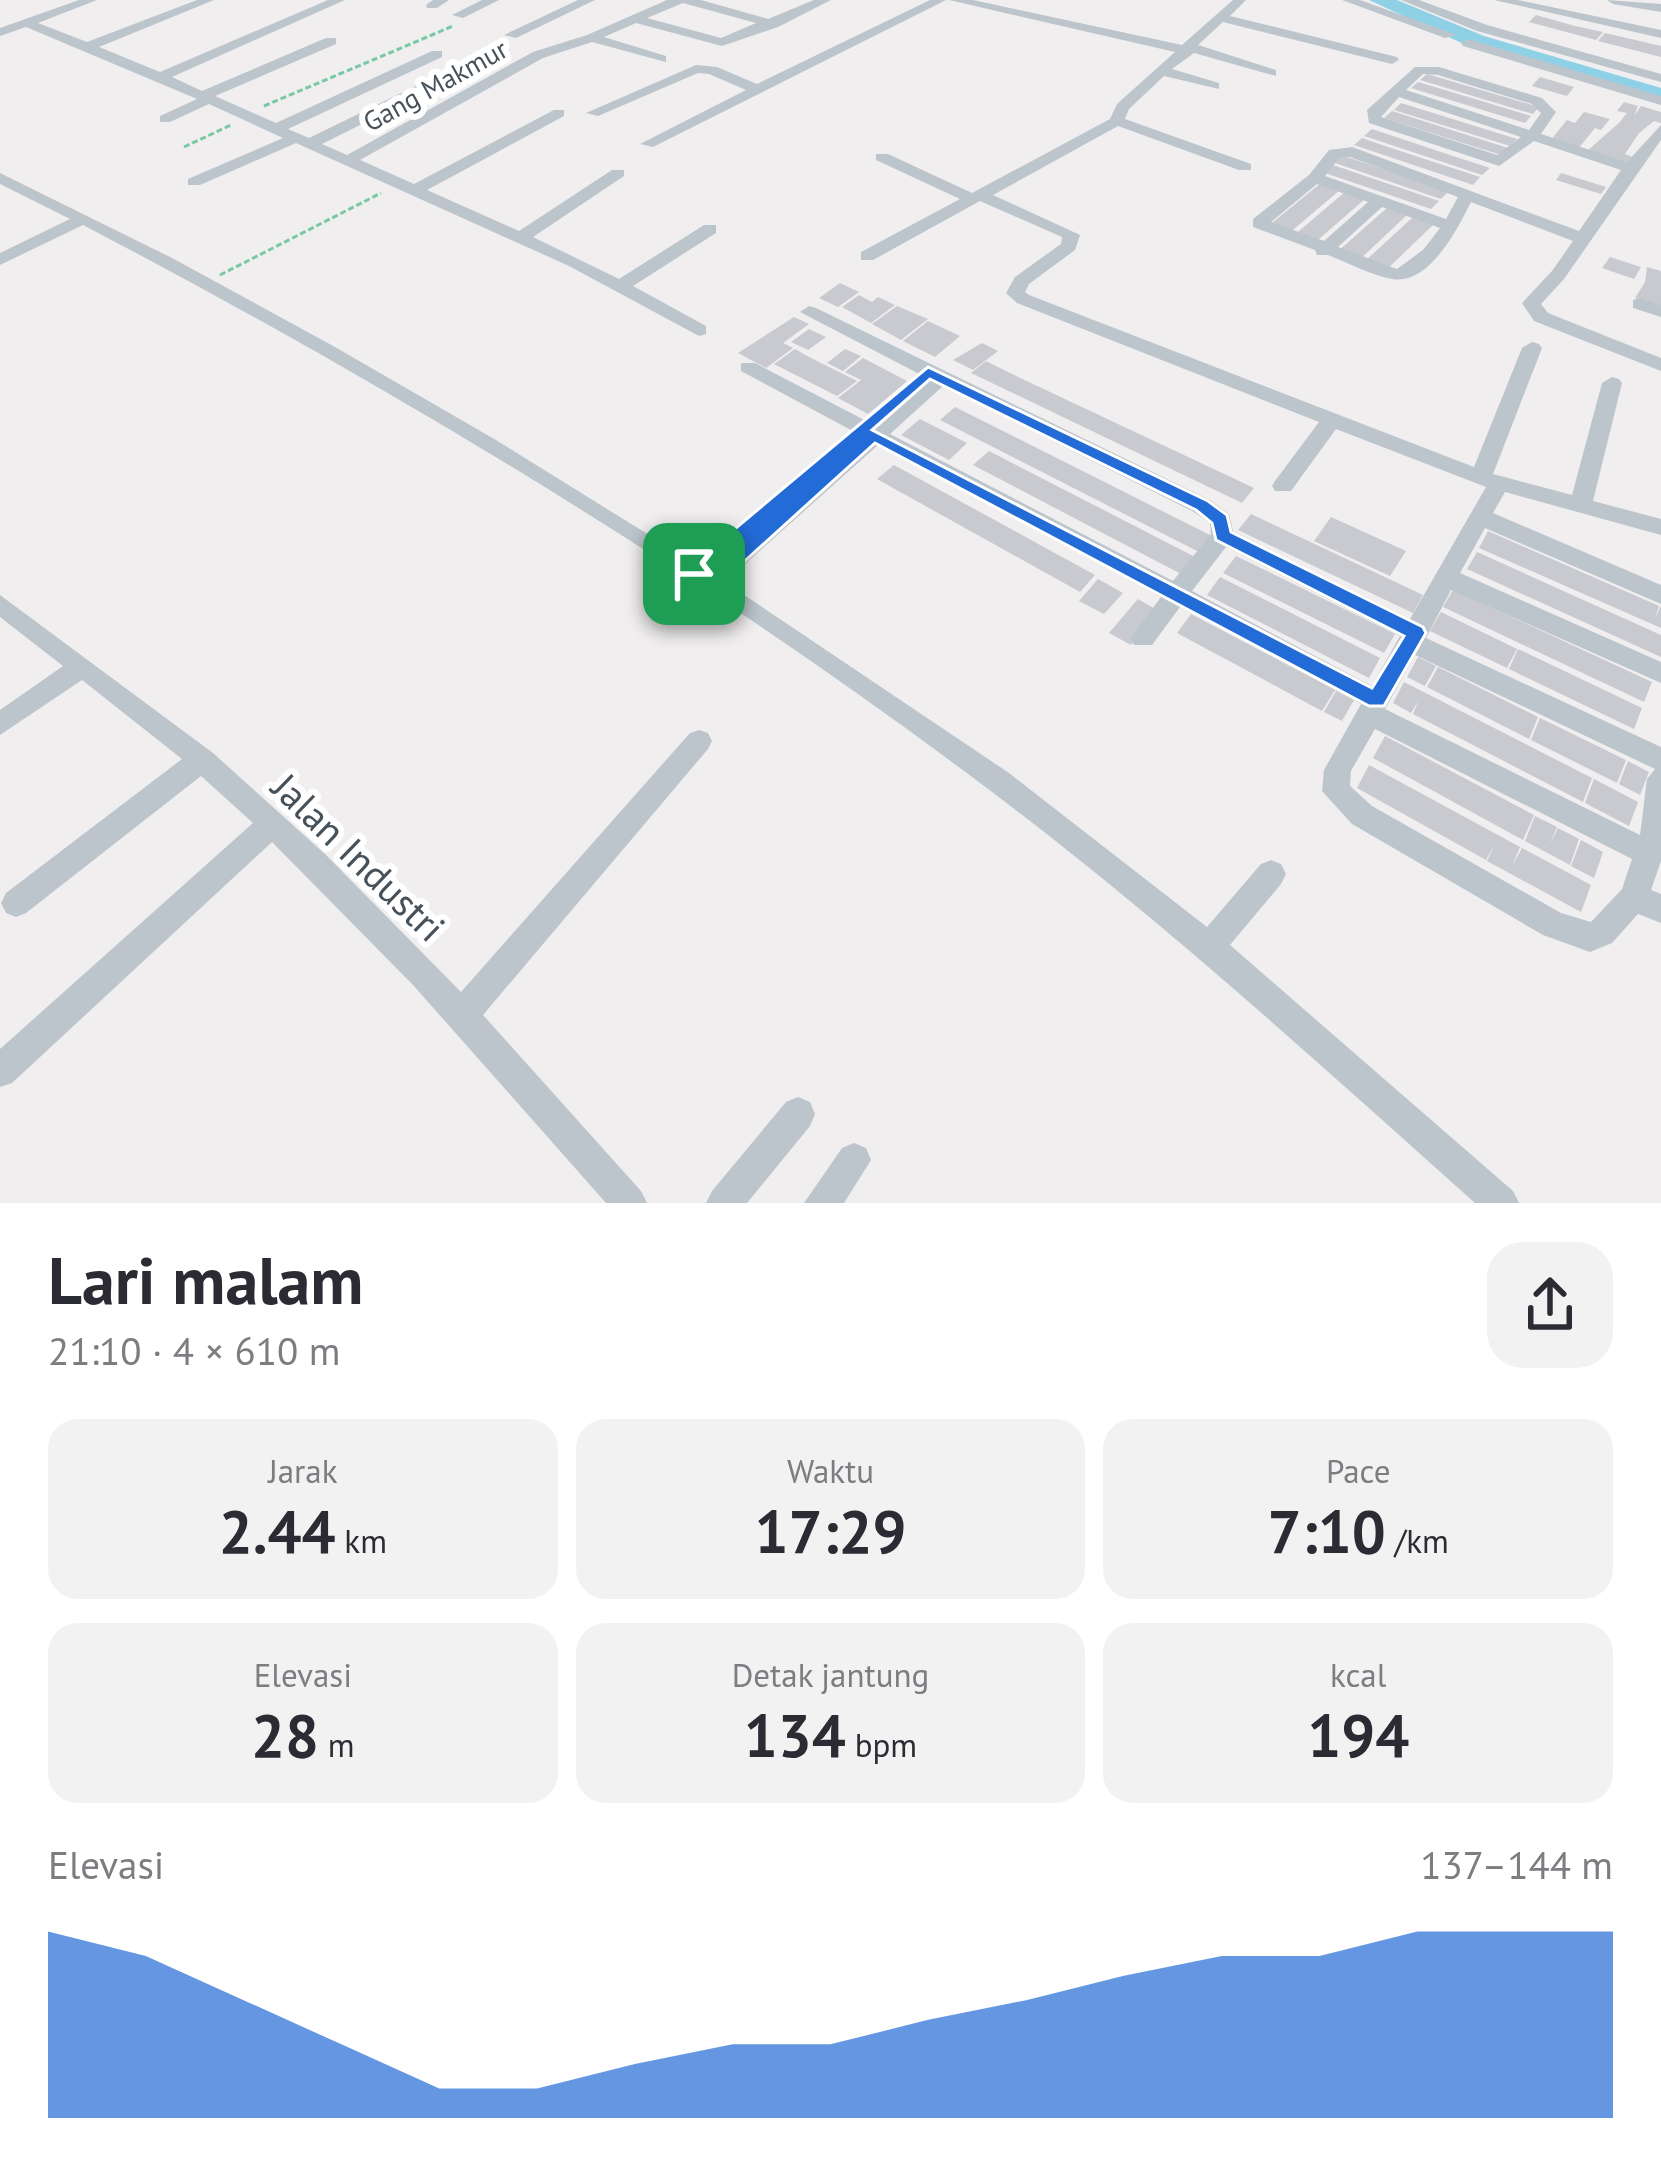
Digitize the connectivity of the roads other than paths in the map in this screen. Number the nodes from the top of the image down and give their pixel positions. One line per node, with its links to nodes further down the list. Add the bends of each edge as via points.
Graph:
1 (91, 0): 23 (street)
2 (179, 0): 33 (street)
3 (208, 0): 33 (street)
4 (339, 0): 44 (street)
5 (493, 0): 20 (street)
6 (589, 0): 28 (street)
7 (682, 0): 22 (street, Gang Makmur); 25 (street)
8 (940, 0): 48 (street)
9 (956, 0): 17 (street)
10 (1021, 0): 17 (street)
11 (1240, 0): 21 (street)
12 (1348, 0): 29 (street)
13 (1407, 0): 18 (street)
14 (1613, 0): 16 (street)
15 (816, 1): 25 (street)
16 (1661, 8)
17 (1009, 11): 34 (street)
18 (1459, 11): 19 (street)
19 (1484, 12): 27 (street); 39 (street); 46 (street)
20 (464, 17)
21 (1222, 18): 34 (street); 38 (street)
22 (634, 19): 25 (street, via 722,42); 30 (street, Gang Makmur)
23 (27, 22): 26 (street); 33 (street)
24 (807, 23): 41 (street)
25 (773, 24)
26 (0, 32)
27 (1661, 34)
28 (511, 35)
29 (1450, 35)
30 (592, 38): 35 (street); 63 (street, Gang Makmur, via 538,55)
31 (331, 41): 50 (street)
32 (1468, 43): 51 (street)
33 (80, 44): 44 (street)
34 (1191, 49): 42 (street); 43 (street)
35 (642, 53): 37 (street); 40 (street)
36 (437, 54): 57 (street)
37 (662, 59)
38 (1392, 60)
39 (1661, 61)
40 (606, 65)
41 (704, 69): 48 (street); 53 (street)
42 (1166, 72): 47 (street); 54 (street)
43 (1271, 73)
44 (160, 77): 50 (street)
45 (445, 77): 60 (street)
46 (1661, 78)
47 (1214, 86)
48 (758, 90): 61 (street)
49 (1396, 91): 59 (street); 59 (street, via 1429,69 1537,101 1550,108); 59 (street, via 1374,120 1480,157 1504,160)
50 (206, 98): 55 (street); 57 (street)
51 (1661, 100)
52 (559, 113): 70 (street)
53 (593, 113)
54 (1119, 114): 56 (street); 64 (street); 72 (street)
55 (165, 119)
56 (1168, 123)
57 (273, 130): 60 (street)
58 (1661, 130): 65 (street)
59 (1533, 135): 65 (street)
60 (300, 142): 63 (street); 69 (street)
61 (648, 144)
62 (882, 158): 72 (street)
63 (345, 162): 70 (street)
64 (1245, 167)
65 (1630, 168): 78 (street)
66 (618, 173): 77 (street)
67 (0, 178): 74 (street)
68 (1315, 178): 71 (street, via 1346,151); 73 (street); 79 (street, via 1258,224)
69 (194, 182)
70 (404, 188): 77 (street)
71 (1467, 195): 75 (street); 78 (street)
72 (977, 197): 80 (street); 92 (street, via 1071,235 1070,246 1015,293)
73 (1382, 200): 75 (street); 79 (street)
74 (82, 219): 81 (street); 100 (street, via 470,434)
75 (1451, 226): 79 (street, via 1416,266 1397,275)
76 (710, 229): 82 (street)
77 (520, 238): 82 (street)
78 (1584, 238): 88 (street, via 1532,310)
79 (1324, 250)
80 (867, 256)
81 (0, 260)
82 (622, 285): 86 (street)
83 (1640, 304): 84 (street)
84 (1661, 311)
85 (809, 312): 90 (street)
86 (699, 330)
87 (1532, 348): 94 (street)
88 (1661, 365)
89 (748, 367): 93 (street)
90 (934, 375): 93 (street); 99 (street, via 1202,506 1221,520)
91 (1612, 383): 96 (street)
92 (1332, 420): 94 (street); 95 (street)
93 (866, 432): 100 (street); 102 (street)
94 (1490, 480): 96 (street); 97 (street)
95 (1283, 486)
96 (1581, 504): 98 (street)
97 (1482, 517): 101 (street); 103 (street)
98 (1661, 527)
99 (1222, 535): 102 (street); 105 (street)
100 (701, 578): 120 (street, via 939,738)
101 (1448, 578): 105 (street); 108 (street)
102 (1173, 595): 106 (street); 109 (street)
103 (1661, 595)
104 (0, 604): 107 (street, Jalan Industri)
105 (1414, 637): 109 (street); 113 (street)
106 (1143, 638)
107 (81, 667): 110 (street); 112 (street, Jalan Industri)
108 (1661, 674)
109 (1372, 706): 116 (street); 119 (street, via 1335,780 1362,815 1573,932 1601,933)
110 (0, 724)
111 (699, 740): 121 (street)
112 (201, 760): 115 (street, Jalan Industri); 118 (street)
113 (1661, 760)
114 (1661, 779): 116 (street)
115 (272, 824): 121 (street, Jalan Industri); 122 (street)
116 (1650, 854): 119 (street)
117 (1271, 874): 120 (street)
118 (16, 903)
119 (1647, 903)
120 (1208, 946): 128 (street)
121 (461, 1016): 125 (street, Jalan Industri)
122 (0, 1071)
123 (798, 1114): 126 (street)
124 (854, 1160): 127 (street)
125 (629, 1203)
126 (724, 1203)
127 (822, 1203)
128 (1501, 1203)

